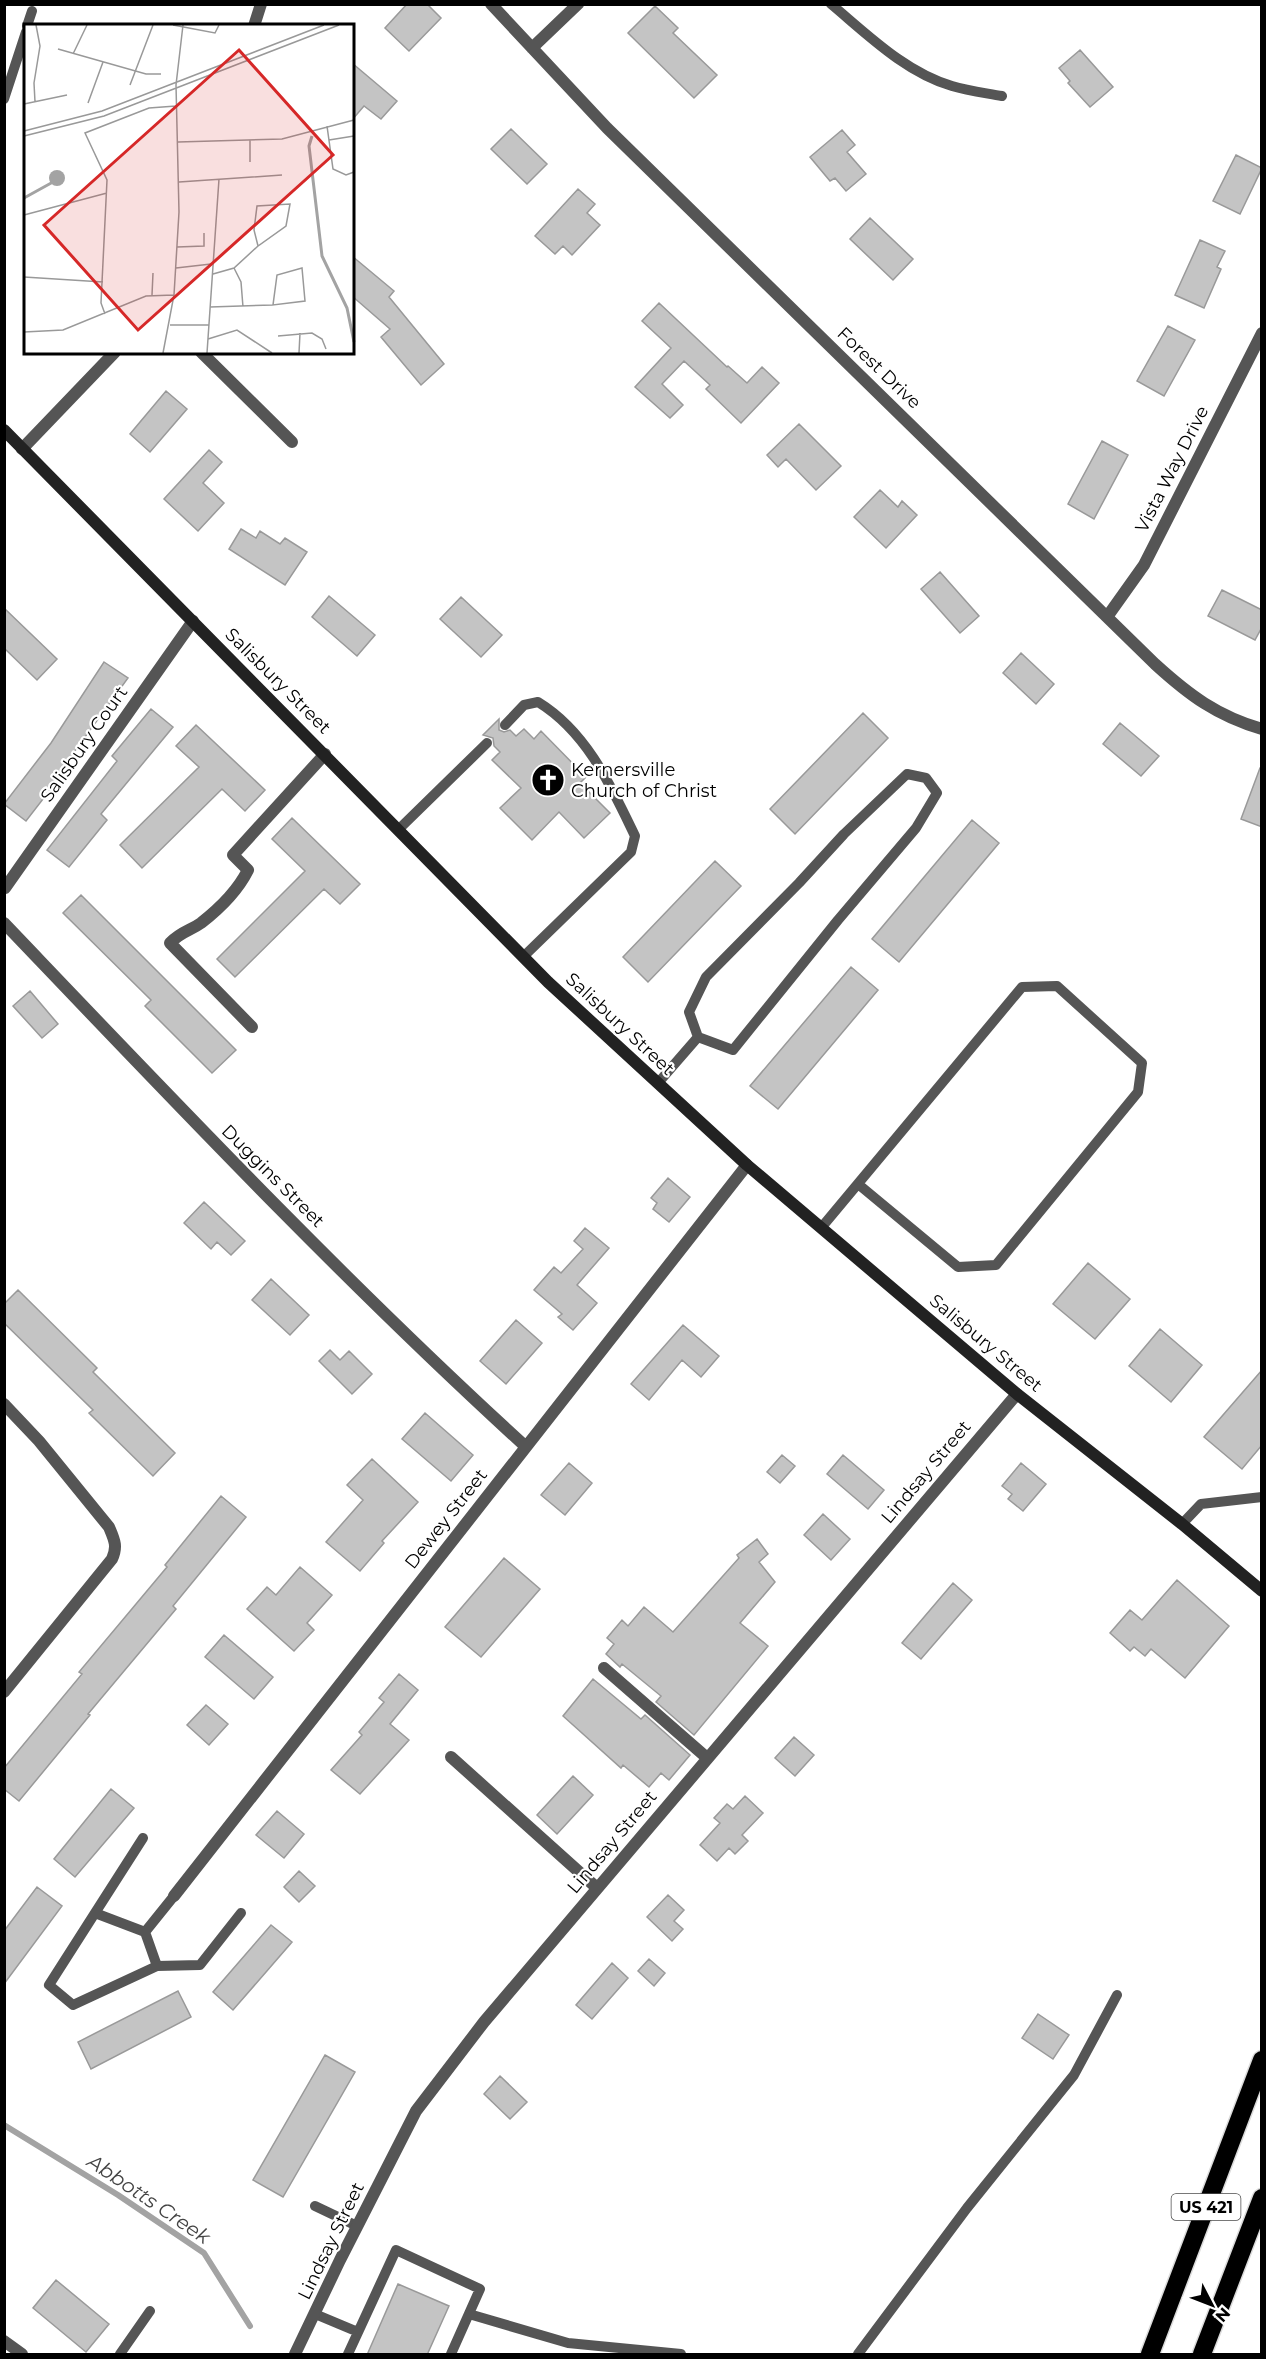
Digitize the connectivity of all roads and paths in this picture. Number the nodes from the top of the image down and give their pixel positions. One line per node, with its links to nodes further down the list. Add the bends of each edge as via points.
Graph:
1 (261, 4): 7 (street)
2 (491, 4): 9 (street, Forest Drive)
3 (578, 4): 9 (street)
4 (831, 4): 10 (lane, via 893,55 919,71 952,86)
5 (32, 11): 6 (lane)
6 (28, 24)
7 (255, 24)
8 (24, 38): 11 (lane)
9 (532, 48): 18 (street, Forest Drive, via 607,128)
10 (1002, 96)
11 (4, 99)
12 (1262, 333): 18 (street, Vista Way Drive, via 1144,565)
13 (113, 354): 17 (street)
14 (203, 354): 16 (street)
15 (4, 430): 17 (main road, Salisbury Street)
16 (292, 442)
17 (22, 449): 19 (main road, Salisbury Street)
18 (1107, 617): 21 (street, Forest Drive, via 1189,695 1211,709)
19 (193, 621): 23 (main road, Salisbury Street); 25 (street, Salisbury Court)
20 (505, 725): 27 (lane, via 524,705 538,702 552,710 582,740 602,770 635,836 631,852)
21 (1262, 729)
22 (487, 743): 24 (lane)
23 (325, 754): 24 (main road, Salisbury Street); 28 (street, via 233,855 248,870 241,884 200,924 180,932 170,943)
24 (399, 829): 27 (main road, Salisbury Street)
25 (5, 888)
26 (4, 923): 36 (street, Duggins Street, via 441,1370)
27 (523, 957): 30 (main road, Salisbury Street)
28 (252, 1027)
29 (698, 1037): 29 (lane, via 689,1012 706,977 907,774 926,778 937,794 916,828 734,1050); 30 (lane)
30 (658, 1083): 31 (main road, Salisbury Street)
31 (747, 1165): 33 (main road, Salisbury Street); 36 (street, Dewey Street)
32 (858, 1184): 32 (lane, via 1022,987 1057,986 1142,1063 1138,1092 996,1264 958,1267); 33 (lane)
33 (821, 1228): 34 (main road, Salisbury Street)
34 (1017, 1394): 38 (main road, Salisbury Street); 43 (street, Lindsay Street)
35 (4, 1404): 41 (street, via 109,1527 116,1551)
36 (525, 1446): 46 (street, Dewey Street)
37 (1262, 1497): 38 (lane, via 1201,1504)
38 (1182, 1524): 39 (main road, Salisbury Street)
39 (1262, 1591)
40 (604, 1668): 43 (street)
41 (4, 1692)
42 (451, 1757): 45 (street)
43 (706, 1757): 45 (street, Lindsay Street)
44 (143, 1838): 47 (lane)
45 (597, 1888): 55 (street, Lindsay Street, via 484,2022 416,2111)
46 (174, 1896): 49 (lane)
47 (95, 1913): 49 (lane); 50 (lane, via 49,1986 73,2005)
48 (241, 1913): 50 (lane, via 200,1965)
49 (145, 1932): 50 (lane)
50 (157, 1966)
51 (1117, 1995): 67 (lane, via 1074,2075 967,2208)
52 (1262, 2060): 68 (highway, US 421)
53 (1262, 2198): 69 (highway, US 421)
54 (315, 2206): 55 (lane)
55 (357, 2226): 57 (street, Lindsay Street)
56 (150, 2311): 62 (lane)
57 (315, 2314): 59 (lane); 63 (street, Lindsay Street)
58 (469, 2314): 59 (lane, via 480,2289 396,2250); 65 (lane); 66 (lane, via 568,2343)
59 (358, 2332): 64 (lane)
60 (4, 2341): 61 (street)
61 (22, 2355)
62 (120, 2355)
63 (295, 2355)
64 (348, 2355)
65 (451, 2355)
66 (681, 2355)
67 (858, 2355)
68 (1150, 2355)
69 (1202, 2355)

